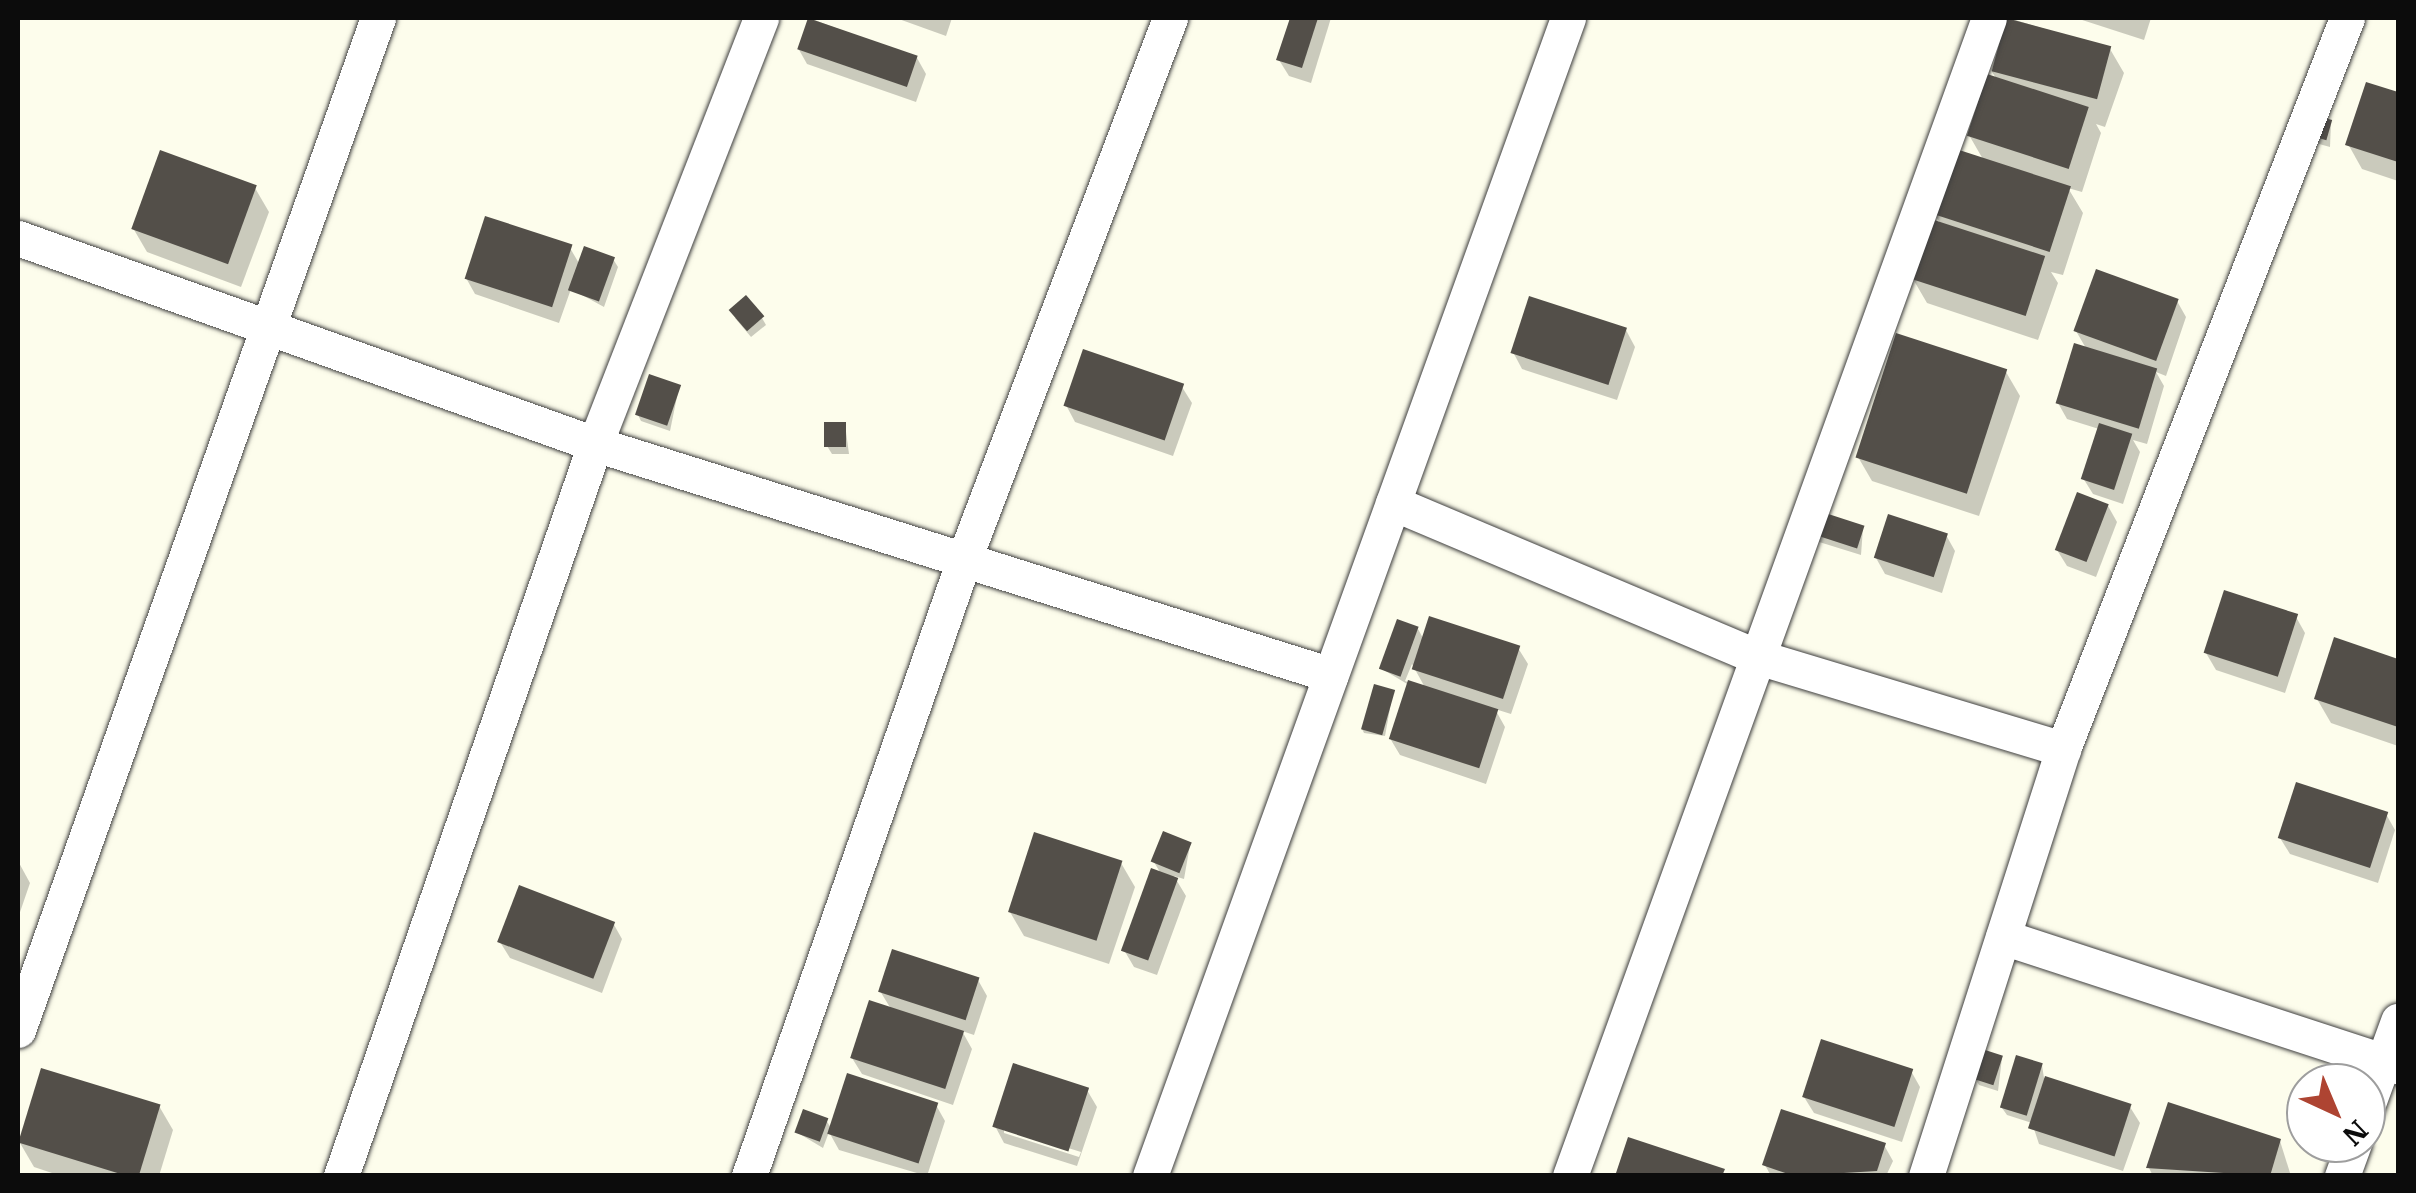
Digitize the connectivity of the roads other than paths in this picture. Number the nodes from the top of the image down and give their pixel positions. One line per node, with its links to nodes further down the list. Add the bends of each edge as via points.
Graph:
1 (378, 18): 8 (street)
2 (761, 18): 9 (street)
3 (1170, 18): 11 (street)
4 (1568, 18): 10 (street)
5 (1990, 18): 12 (street)
6 (2347, 18): 14 (street)
7 (18, 238): 8 (street)
8 (273, 323): 9 (street); 17 (street)
9 (595, 444): 11 (street); 19 (street)
10 (1393, 502): 12 (street); 13 (street)
11 (966, 554): 13 (street); 20 (street)
12 (1758, 656): 14 (street); 22 (street)
13 (1331, 675): 21 (street)
14 (2064, 749): 15 (street)
15 (2003, 936): 18 (street); 23 (street)
16 (2398, 1022): 18 (street)
17 (18, 1030)
18 (2391, 1063)
19 (340, 1176)
20 (750, 1176)
21 (1150, 1176)
22 (1570, 1176)
23 (1926, 1176)

